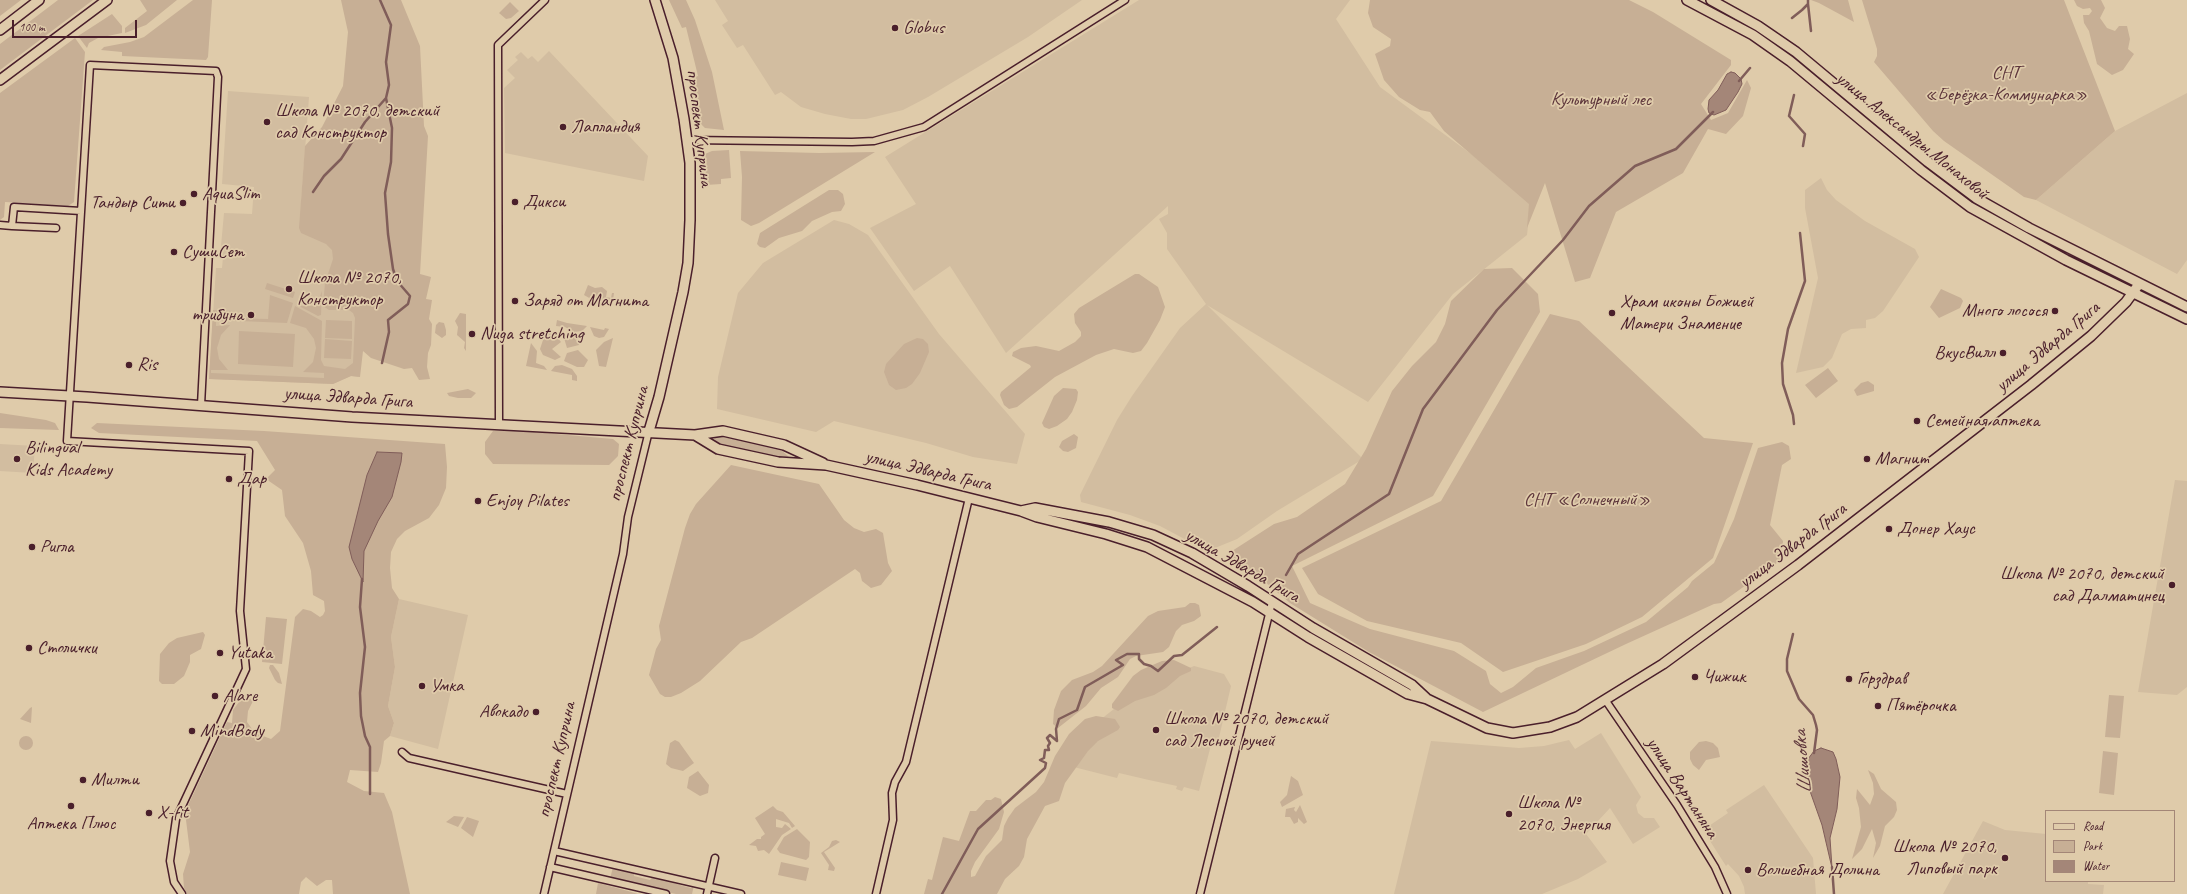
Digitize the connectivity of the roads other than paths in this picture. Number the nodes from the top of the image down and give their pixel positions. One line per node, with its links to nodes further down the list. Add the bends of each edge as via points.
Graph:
1 (39, 0): 8 (street)
2 (107, 0): 9 (street)
3 (545, 0): 22 (street, via 498,45)
4 (655, 0): 10 (street, проспект Куприна, via 673,58)
5 (1125, 0): 10 (street, via 924,127 874,141)
6 (1687, 0): 16 (street, улица Александры Монаховой, via 1753,35 1785,57 1921,170 1970,207 2024,238)
7 (1711, 0): 15 (street, улица Александры Монаховой, via 1758,26 1796,52 1928,162 1976,198)
8 (0, 30)
9 (0, 80)
10 (688, 140): 23 (street, проспект Куприна, via 691,198 688,263 673,338)
11 (81, 211): 13 (street, via 14,207); 20 (street); 21 (street, via 90,65 216,71 218,85)
12 (0, 225): 13 (street)
13 (12, 226): 14 (street)
14 (56, 228)
15 (2139, 284): 16 (street, улица Эдварда Грига); 17 (street, улица Александры Монаховой)
16 (2133, 293): 18 (street, улица Александры Монаховой); 31 (street, улица Эдварда Грига, via 2091,336 1969,433 1789,572 1663,664)
17 (2187, 308)
18 (2187, 319)
19 (0, 392): 20 (street, улица Эдварда Грига)
20 (70, 396): 21 (street, улица Эдварда Грига); 39 (street, via 67,441 249,451 240,611 246,669 176,819 170,861 174,882)
21 (201, 405): 22 (street, улица Эдварда Грига, via 352,417)
22 (499, 423): 23 (street, улица Эдварда Грига)
23 (649, 431): 24 (street, улица Эдварда Грига); 33 (street, проспект Куприна, via 628,517 624,554)
24 (695, 435): 25 (street, улица Эдварда Грига, via 718,449 778,462); 25 (street, улица Эдварда Грига, via 722,431 762,439 804,453)
25 (826, 465): 26 (street, улица Эдварда Грига)
26 (969, 498): 27 (street, улица Эдварда Грига); 38 (street, via 906,762 892,793 893,820)
27 (1021, 511): 28 (street, улица Эдварда Грига, via 1035,508 1109,522 1153,535 1192,553); 29 (street, улица Эдварда Грига, via 1147,547)
28 (1272, 602): 29 (street); 30 (street, улица Эдварда Грига, via 1412,685)
29 (1269, 612): 30 (street, улица Эдварда Грига, via 1408,694); 44 (street)
30 (1427, 699): 31 (street, улица Эдварда Грига, via 1487,728 1513,733 1550,727 1577,717)
31 (1606, 700): 45 (street, улица Вартаняна, via 1677,805 1715,867)
32 (402, 752): 33 (street, via 409,758)
33 (567, 794): 34 (street, проспект Куприна)
34 (554, 851): 36 (street, проспект Куприна); 37 (street)
35 (715, 858): 37 (street)
36 (550, 867): 40 (street, проспект Куприна); 41 (street)
37 (709, 886): 42 (street); 43 (street)
38 (875, 893)
39 (182, 894)
40 (544, 894)
41 (666, 894)
42 (707, 894)
43 (741, 894)
44 (1200, 894)
45 (1726, 894)

